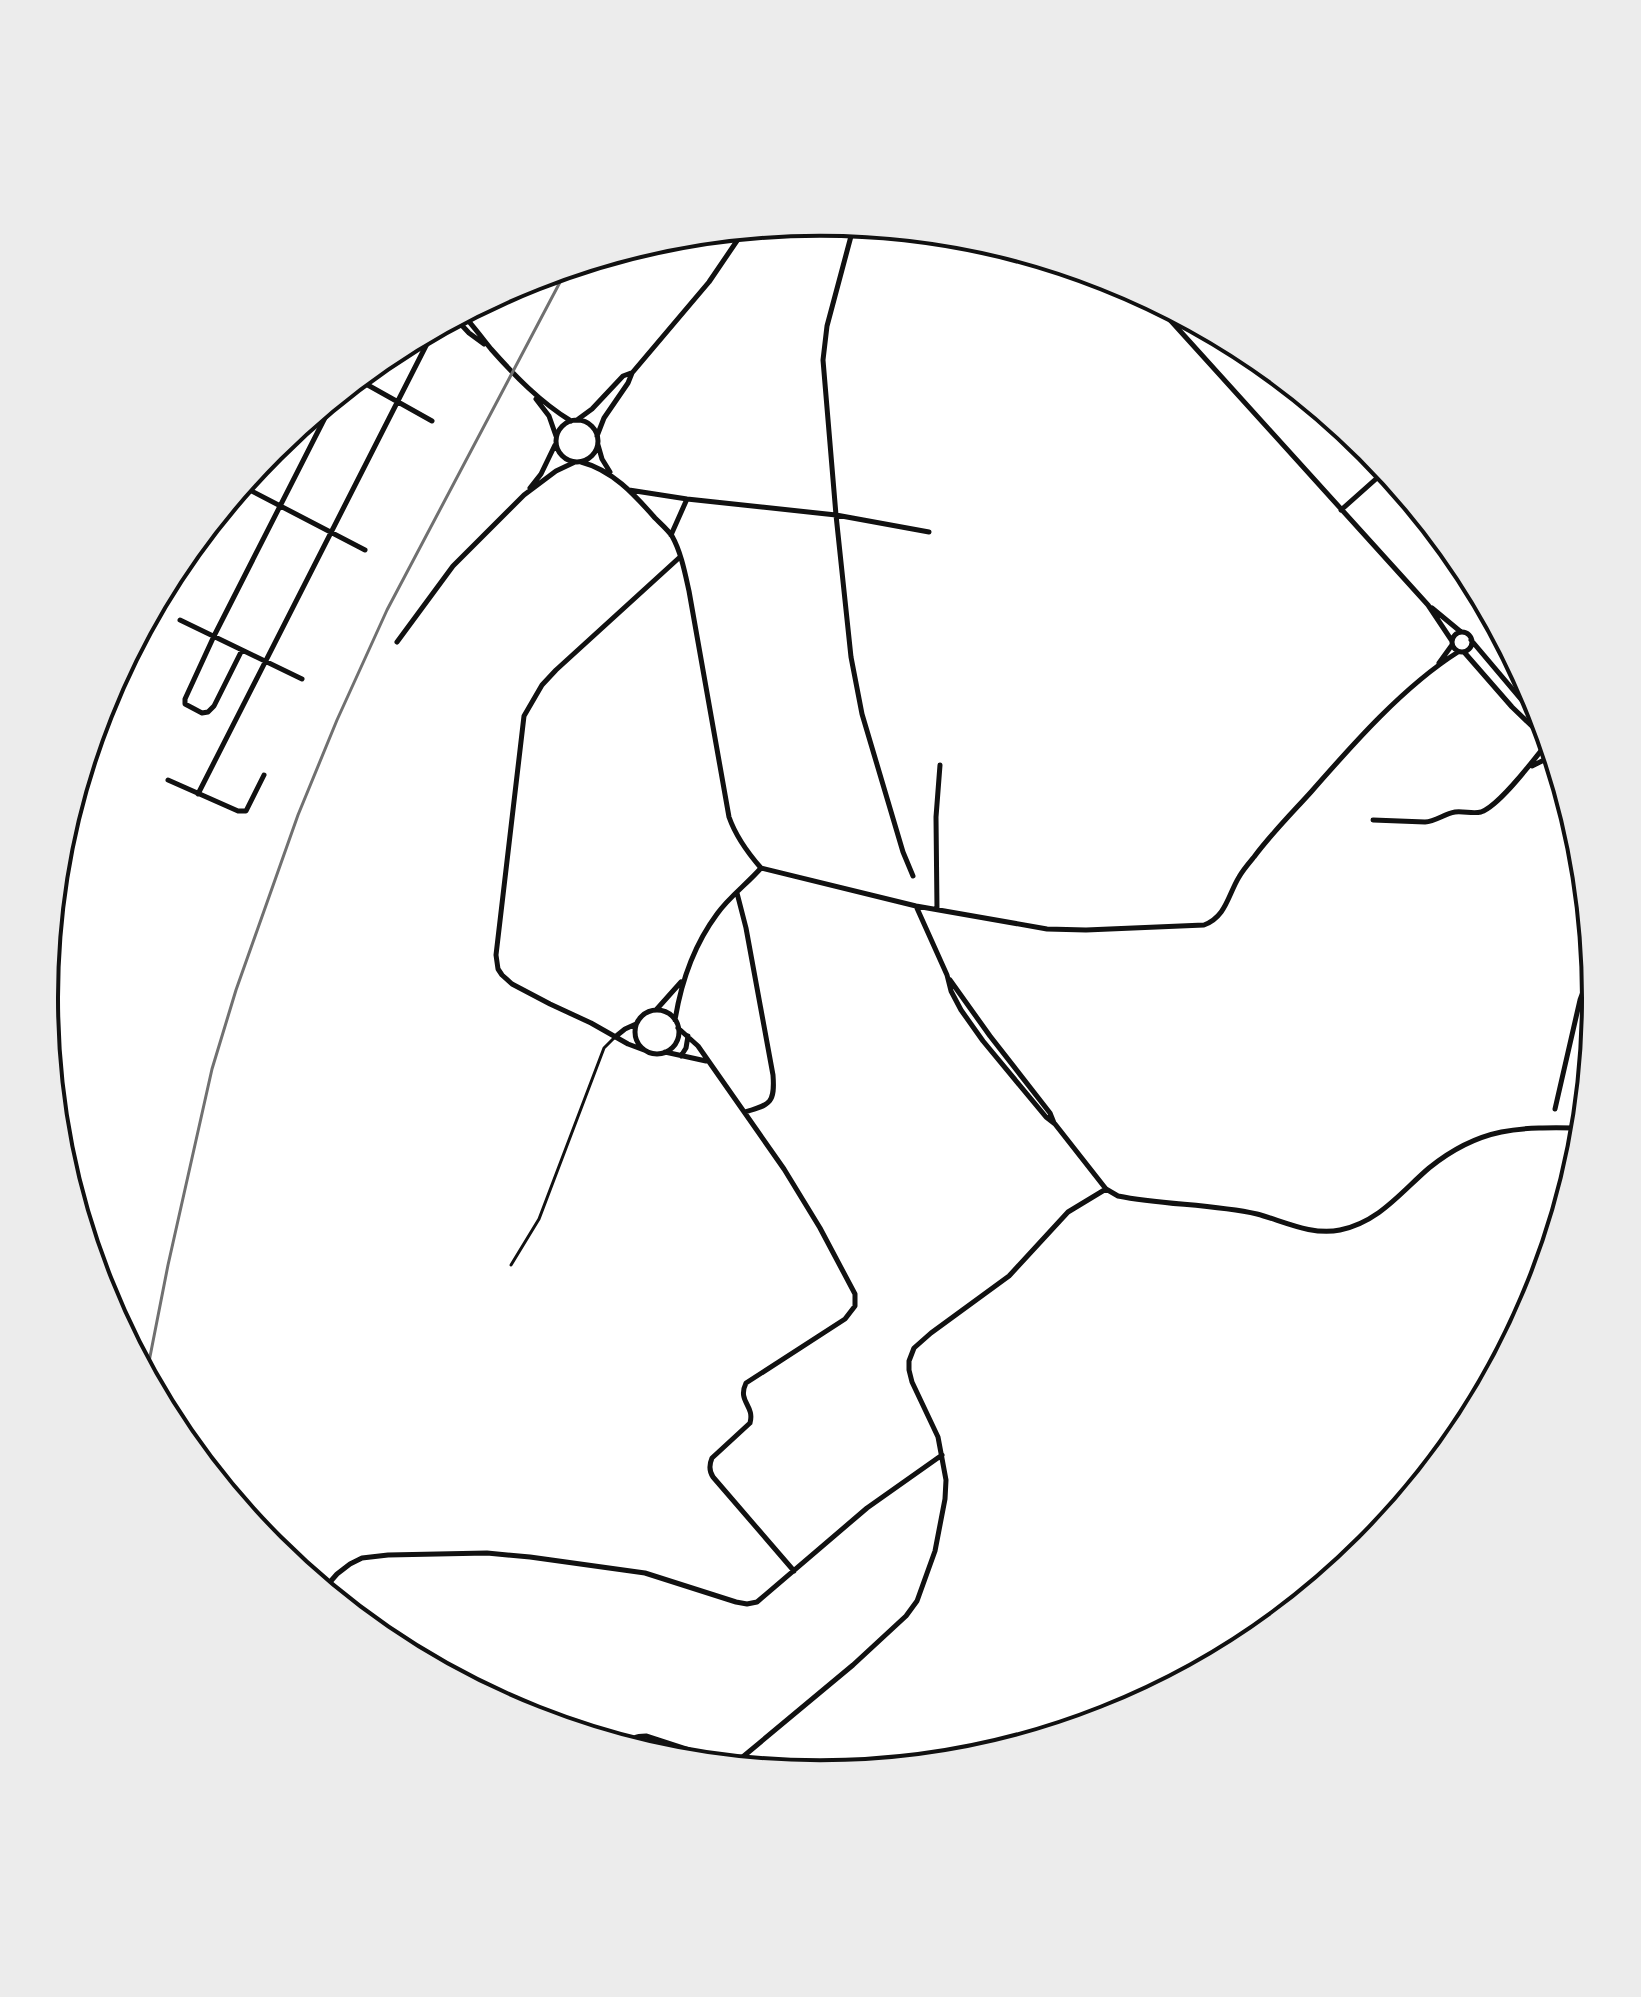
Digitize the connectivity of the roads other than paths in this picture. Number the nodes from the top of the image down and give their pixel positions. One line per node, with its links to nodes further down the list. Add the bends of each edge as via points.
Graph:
1 (851, 237): 26 (street, via 823,360)
2 (737, 241): 8 (street)
3 (469, 322): 6 (street)
4 (1172, 322): 25 (street)
5 (462, 326): 6 (street)
6 (489, 346): 10 (street)
7 (426, 347): 11 (street)
8 (632, 373): 14 (street); 15 (street)
9 (368, 385): 11 (street)
10 (529, 389): 14 (street); 16 (street, via 549,416)
11 (398, 402): 13 (street); 27 (street)
12 (323, 421): 24 (street)
13 (432, 421)
14 (574, 421): 15 (street, via 587,423); 16 (street, via 562,427)
15 (597, 439): 17 (street, via 591,457); 18 (street)
16 (556, 440): 17 (street, via 564,458); 22 (street, via 541,474)
17 (578, 462): 18 (street); 22 (street)
18 (612, 476): 20 (street)
19 (1377, 478): 25 (street)
20 (628, 490): 23 (street); 29 (street)
21 (252, 491): 24 (street)
22 (524, 495): 37 (street, via 453,566)
23 (687, 499): 26 (street); 29 (street)
24 (280, 505): 27 (street); 35 (street)
25 (1341, 510): 32 (street)
26 (836, 515): 28 (street); 55 (street, via 862,714)
27 (332, 532): 30 (street); 41 (street)
28 (929, 532)
29 (671, 535): 31 (street)
30 (365, 550)
31 (680, 557): 54 (street, via 729,817); 66 (street, via 556,670 524,716 498,969 512,984)
32 (1428, 605): 34 (street); 38 (street)
33 (180, 620): 35 (street)
34 (1461, 632): 36 (street); 38 (street)
35 (214, 636): 39 (street); 39 (street, via 184,701 202,713 214,706)
36 (1471, 640): 40 (street, via 1470,648); 44 (street)
37 (397, 642)
38 (1452, 643): 40 (street); 42 (street)
39 (242, 650): 41 (street)
40 (1461, 652): 42 (street); 45 (street)
41 (266, 661): 43 (street); 52 (street)
42 (1433, 670): 58 (street, via 1376,721 1257,852 1213,922 1047,929)
43 (302, 679)
44 (1522, 700)
45 (1533, 727)
46 (1541, 749): 49 (street)
47 (1545, 759): 49 (street)
48 (940, 765): 58 (street)
49 (1530, 766): 53 (street, via 1481,812 1454,812 1425,822)
50 (264, 775): 52 (street, via 246,811)
51 (168, 780): 52 (street)
52 (198, 794)
53 (1373, 820)
54 (761, 868): 56 (street); 57 (street)
55 (913, 876)
56 (737, 893): 59 (street, via 716,916); 72 (street, via 774,1091 767,1105)
57 (916, 906): 58 (street); 74 (street, via 961,1010)
58 (937, 910)
59 (684, 978): 61 (street); 62 (street)
60 (1583, 993): 71 (street)
61 (656, 1010): 62 (street); 63 (street)
62 (675, 1020): 64 (street)
63 (636, 1024): 66 (street); 67 (street, via 636,1040)
64 (678, 1028): 65 (street); 68 (street, via 677,1040)
65 (688, 1035): 69 (street); 70 (street)
66 (615, 1037): 67 (street); 75 (lane, via 604,1048 539,1219)
67 (644, 1050): 68 (street)
68 (665, 1052): 69 (street)
69 (681, 1056): 70 (street)
70 (707, 1061): 72 (street)
71 (1555, 1109)
72 (745, 1112): 77 (street, via 820,1228 855,1294 855,1306 845,1319 746,1383 742,1394 751,1411 750,1423 710,1464 713,1477)
73 (1571, 1128): 74 (street, via 1507,1130 1475,1139 1430,1168 1379,1213 1340,1230 1133,1199)
74 (1106, 1189): 76 (street, via 1068,1212 1009,1276 914,1348 909,1361 912,1382)
75 (511, 1265)
76 (942, 1455): 77 (street, via 867,1508); 81 (street, via 946,1480 941,1525 917,1601 853,1665)
77 (794, 1571): 78 (street, via 757,1602 747,1604 645,1573 487,1553 362,1558)
78 (330, 1582)
79 (635, 1738): 80 (street)
80 (682, 1748)
81 (744, 1756)

